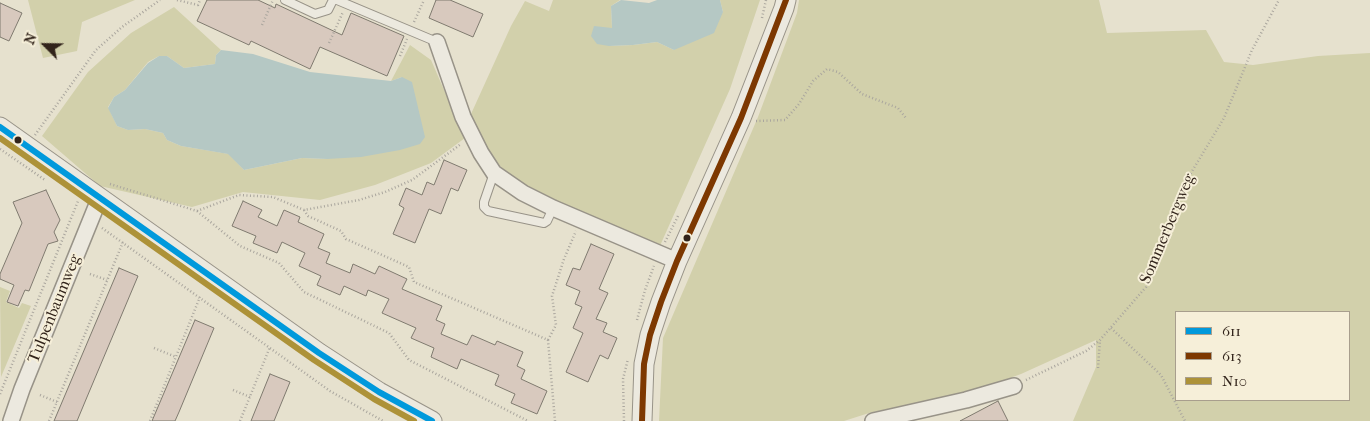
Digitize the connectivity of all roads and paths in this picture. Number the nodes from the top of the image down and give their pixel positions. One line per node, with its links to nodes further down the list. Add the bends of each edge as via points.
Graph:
1 (160, 0): 21 (path, via 96,50)
2 (176, 0): 3 (path, via 198,5)
3 (200, 0)
4 (273, 0): 12 (path)
5 (285, 0): 6 (lane, via 315,14 328,10)
6 (333, 0)
7 (337, 0): 11 (lane)
8 (424, 0): 13 (path)
9 (786, 0): 32 (street, via 741,118)
10 (1279, 0): 36 (path, Sommerbergweg, via 1252,50 1224,118 1191,173 1167,225 1146,287)
11 (346, 4): 13 (lane); 14 (path)
12 (262, 25)
13 (410, 30): 15 (lane); 16 (path)
14 (329, 42)
15 (437, 42): 20 (street, via 462,117)
16 (400, 56)
17 (906, 118): 18 (path, via 898,108 862,94 838,72 827,69 813,81 785,120)
18 (749, 121)
19 (0, 127): 21 (street)
20 (472, 136): 23 (street); 27 (path, via 412,180 385,192)
21 (28, 145): 25 (street)
22 (0, 149): 24 (path)
23 (494, 173): 26 (street); 26 (lane, via 484,202 488,212 544,223)
24 (45, 180)
25 (100, 197): 28 (path, via 108,184); 30 (street, Tulpenbaumweg); 54 (street, via 379,392)
26 (553, 208): 29 (street)
27 (304, 210): 28 (path, via 273,197 239,195); 37 (path, via 308,216 341,231 346,239 409,267 414,282)
28 (197, 211): 55 (path, via 240,246 279,264 304,292 389,333 409,360)
29 (581, 220): 32 (street); 37 (path, via 552,296 556,325)
30 (91, 221): 31 (path); 45 (path, via 78,203); 49 (street, Tulpenbaumweg)
31 (122, 242): 34 (path); 35 (path)
32 (677, 262): 57 (street, via 650,335 644,364)
33 (90, 274): 34 (path)
34 (107, 280): 48 (path)
35 (200, 297): 39 (path); 41 (path)
36 (1111, 328): 38 (path, Sommerbergweg); 59 (path, via 1161,375)
37 (548, 340): 56 (path)
38 (1100, 340): 42 (path); 43 (path, Sommerbergweg, via 1078,355)
39 (270, 347): 47 (path); 53 (path, via 330,390)
40 (154, 348): 41 (path)
41 (176, 357): 51 (path)
42 (1098, 368)
43 (1014, 386): 58 (street)
44 (233, 390): 47 (path)
45 (0, 394)
46 (40, 396): 48 (path)
47 (250, 397): 52 (path)
48 (57, 402): 50 (path)
49 (11, 421)
50 (48, 421)
51 (150, 421)
52 (240, 421)
53 (383, 421)
54 (432, 421)
55 (528, 421)
56 (555, 421)
57 (642, 421)
58 (873, 421)
59 (1184, 421)

